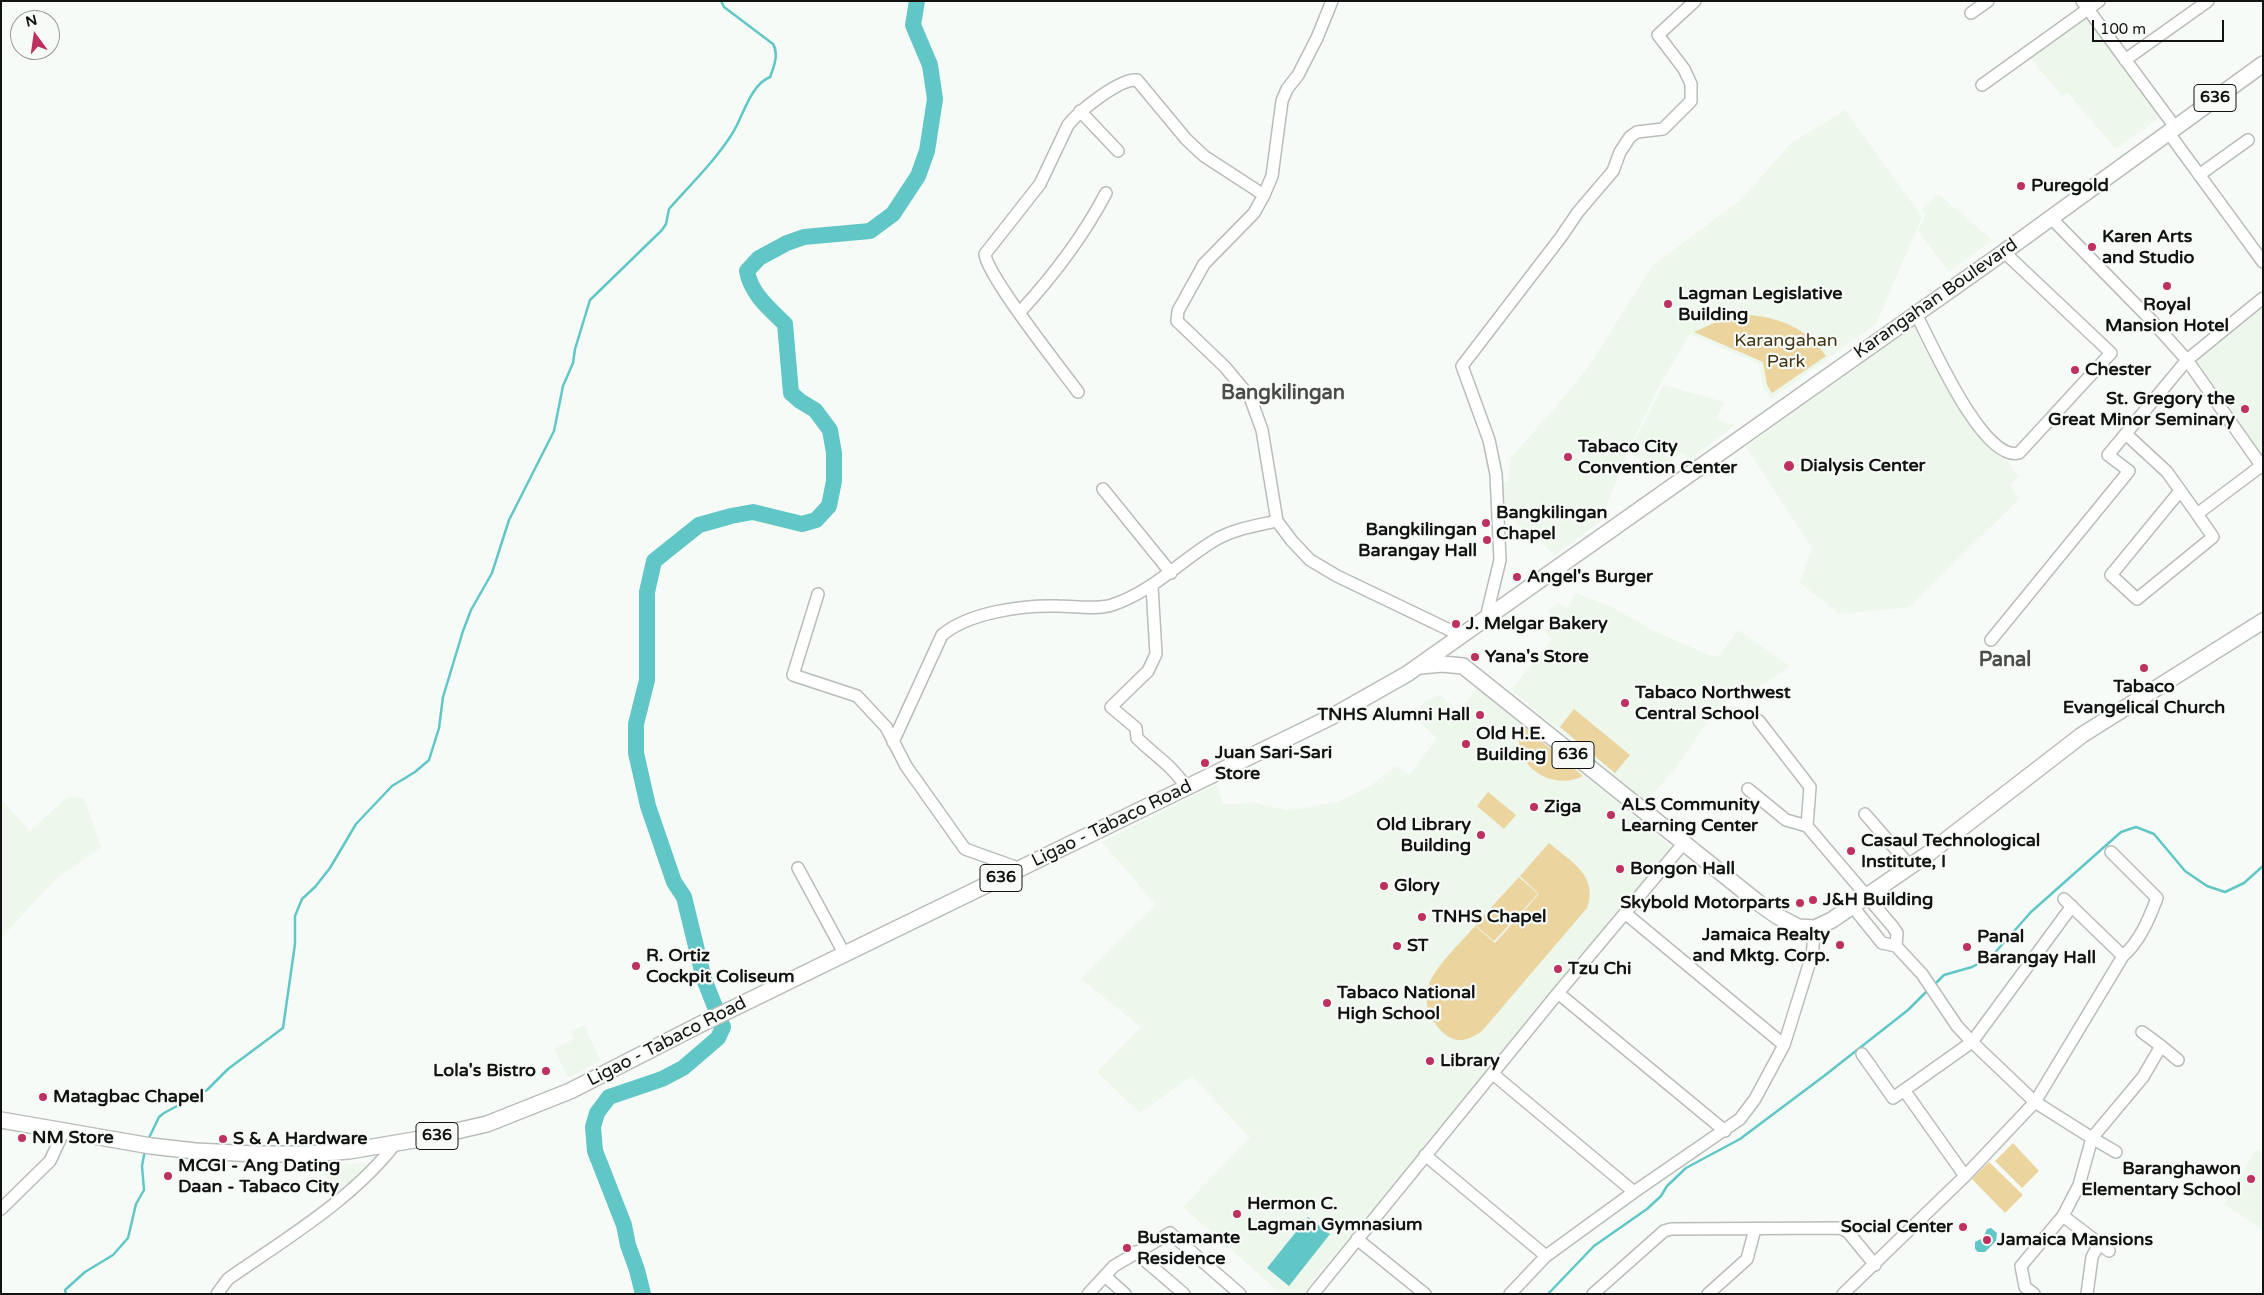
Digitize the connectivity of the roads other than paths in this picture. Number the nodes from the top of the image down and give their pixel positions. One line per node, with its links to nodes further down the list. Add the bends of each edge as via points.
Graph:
1 (1332, 1): 17 (street, via 1317,38 1282,101 1272,176)
2 (1695, 1): 35 (street, via 1658,35 1691,84 1691,101 1663,129 1637,132 1630,137 1613,171 1578,212 1462,366 1489,440 1496,474 1500,560)
3 (1988, 1): 7 (street)
4 (2099, 1): 6 (street)
5 (2208, 1): 8 (street)
6 (2085, 5): 8 (street); 10 (street)
7 (1971, 13)
8 (2125, 60): 12 (street)
9 (2263, 64): 12 (main road, Karangahan Boulevard / 636)
10 (1982, 85)
11 (1080, 111): 14 (street); 17 (street, via 1126,81 1137,80 1204,156); 22 (street, via 1068,125 1040,184 985,254 990,269)
12 (2171, 129): 15 (street); 18 (main road, Karangahan Boulevard / 636)
13 (2248, 140): 15 (street)
14 (1118, 151)
15 (2199, 175): 20 (street)
16 (1106, 193): 22 (street, via 1091,221 1042,288)
17 (1264, 195): 31 (street, via 1254,213 1204,264 1176,315 1180,325 1225,367 1250,397 1262,430)
18 (2051, 218): 19 (main road, Karangahan Boulevard / 636); 24 (street)
19 (2004, 252): 23 (main road, Karangahan Boulevard / 636); 23 (street, via 2111,352 2019,453 2003,452 1976,424)
20 (2263, 262)
21 (2263, 298): 24 (street)
22 (1020, 312): 25 (street)
23 (1916, 314): 35 (main road, Karangahan Boulevard / 636)
24 (2187, 360): 26 (street); 27 (street)
25 (1078, 392)
26 (2126, 434): 29 (street, via 2167,472); 38 (street, via 2108,455 2128,472)
27 (2262, 467): 30 (street)
28 (1103, 490): 32 (street)
29 (2180, 491): 30 (street); 30 (street, via 2111,575 2137,599 2213,538)
30 (2197, 514)
31 (1277, 521): 32 (street, via 1233,531); 37 (street, via 1310,560)
32 (1171, 573): 33 (street)
33 (1152, 586): 42 (street, via 1109,606 1017,607 955,624 942,634); 43 (street, via 1156,654 1148,671 1111,707 1136,728 1137,738 1177,773)
34 (818, 594): 42 (street, via 793,675 857,696 886,727)
35 (1486, 618): 37 (main road, Karangahan Boulevard / 636)
36 (2263, 621): 49 (main road, via 2082,735)
37 (1460, 635): 39 (main road, via 1458,650); 40 (main road, Ligao - Tabaco Road / 636)
38 (1991, 640)
39 (1463, 666): 40 (main road, Ligao - Tabaco Road / 636); 47 (main road, 636)
40 (1418, 667): 43 (main road, Ligao - Tabaco Road / 636, via 1331,716)
41 (1759, 721): 46 (street, via 1810,787)
42 (894, 742): 51 (street, via 906,766 964,849)
43 (1186, 787): 51 (main road, Ligao - Tabaco Road / 636)
44 (1748, 789): 46 (street, via 1786,820)
45 (1865, 814): 49 (street)
46 (1807, 826): 52 (street)
47 (1683, 844): 54 (street); 55 (main road, 636, via 1776,916 1798,927)
48 (2111, 852): 58 (street, via 2157,898 2144,928)
49 (1911, 867): 52 (main road)
50 (798, 868): 57 (street)
51 (1021, 869): 57 (main road, Ligao - Tabaco Road / 636)
52 (1868, 896): 53 (main road); 56 (street, via 1897,933)
53 (1853, 907): 55 (main road); 56 (street, via 1882,943)
54 (1625, 913): 59 (street); 62 (street)
55 (1815, 928): 62 (street, via 1812,955)
56 (1896, 946): 61 (street, via 1922,974 1957,1026)
57 (845, 955): 73 (main road, Ligao - Tabaco Road / 636, via 524,1111 471,1128)
58 (2123, 956): 61 (street, via 2068,902); 68 (street)
59 (1558, 993): 66 (street); 70 (street)
60 (2142, 1032): 63 (street)
61 (1972, 1042): 67 (street); 68 (street)
62 (1784, 1046): 70 (street, via 1755,1099 1740,1119)
63 (2161, 1046): 65 (street); 72 (street, via 2128,1096)
64 (1862, 1054): 67 (street, via 1893,1098)
65 (2178, 1060)
66 (1493, 1074): 75 (street); 77 (street)
67 (1904, 1090): 76 (street)
68 (2035, 1102): 72 (street); 76 (street)
69 (1, 1120): 71 (main road, Ligao - Tabaco Road / 636)
70 (1725, 1130): 77 (street)
71 (64, 1131): 73 (main road, Ligao - Tabaco Road / 636, via 195,1151 306,1154); 78 (street, via 50,1161)
72 (2092, 1138): 74 (street); 79 (street, via 2079,1185)
73 (395, 1144): 86 (street, via 347,1193 228,1279)
74 (2116, 1152)
75 (1425, 1155): 81 (street); 83 (street)
76 (1965, 1176): 84 (street)
77 (1634, 1192): 83 (street)
78 (1, 1209)
79 (2063, 1216): 97 (street, via 2021,1266 2026,1287); 98 (street, via 2104,1247 2092,1257)
80 (1755, 1229): 84 (street, via 1840,1228 1848,1232); 94 (street, via 1664,1231); 95 (street, via 1747,1258)
81 (1357, 1239): 91 (street); 92 (street)
82 (1135, 1252): 85 (street); 89 (street); 90 (street, via 1170,1233)
83 (1546, 1256): 93 (street)
84 (1875, 1264): 96 (street)
85 (1105, 1276): 87 (street); 88 (street)
86 (217, 1294)
87 (1088, 1294)
88 (1125, 1294)
89 (1184, 1294)
90 (1240, 1294)
91 (1313, 1294)
92 (1425, 1294)
93 (1510, 1294)
94 (1593, 1294)
95 (1708, 1294)
96 (1843, 1294)
97 (2034, 1294)
98 (2087, 1294)

